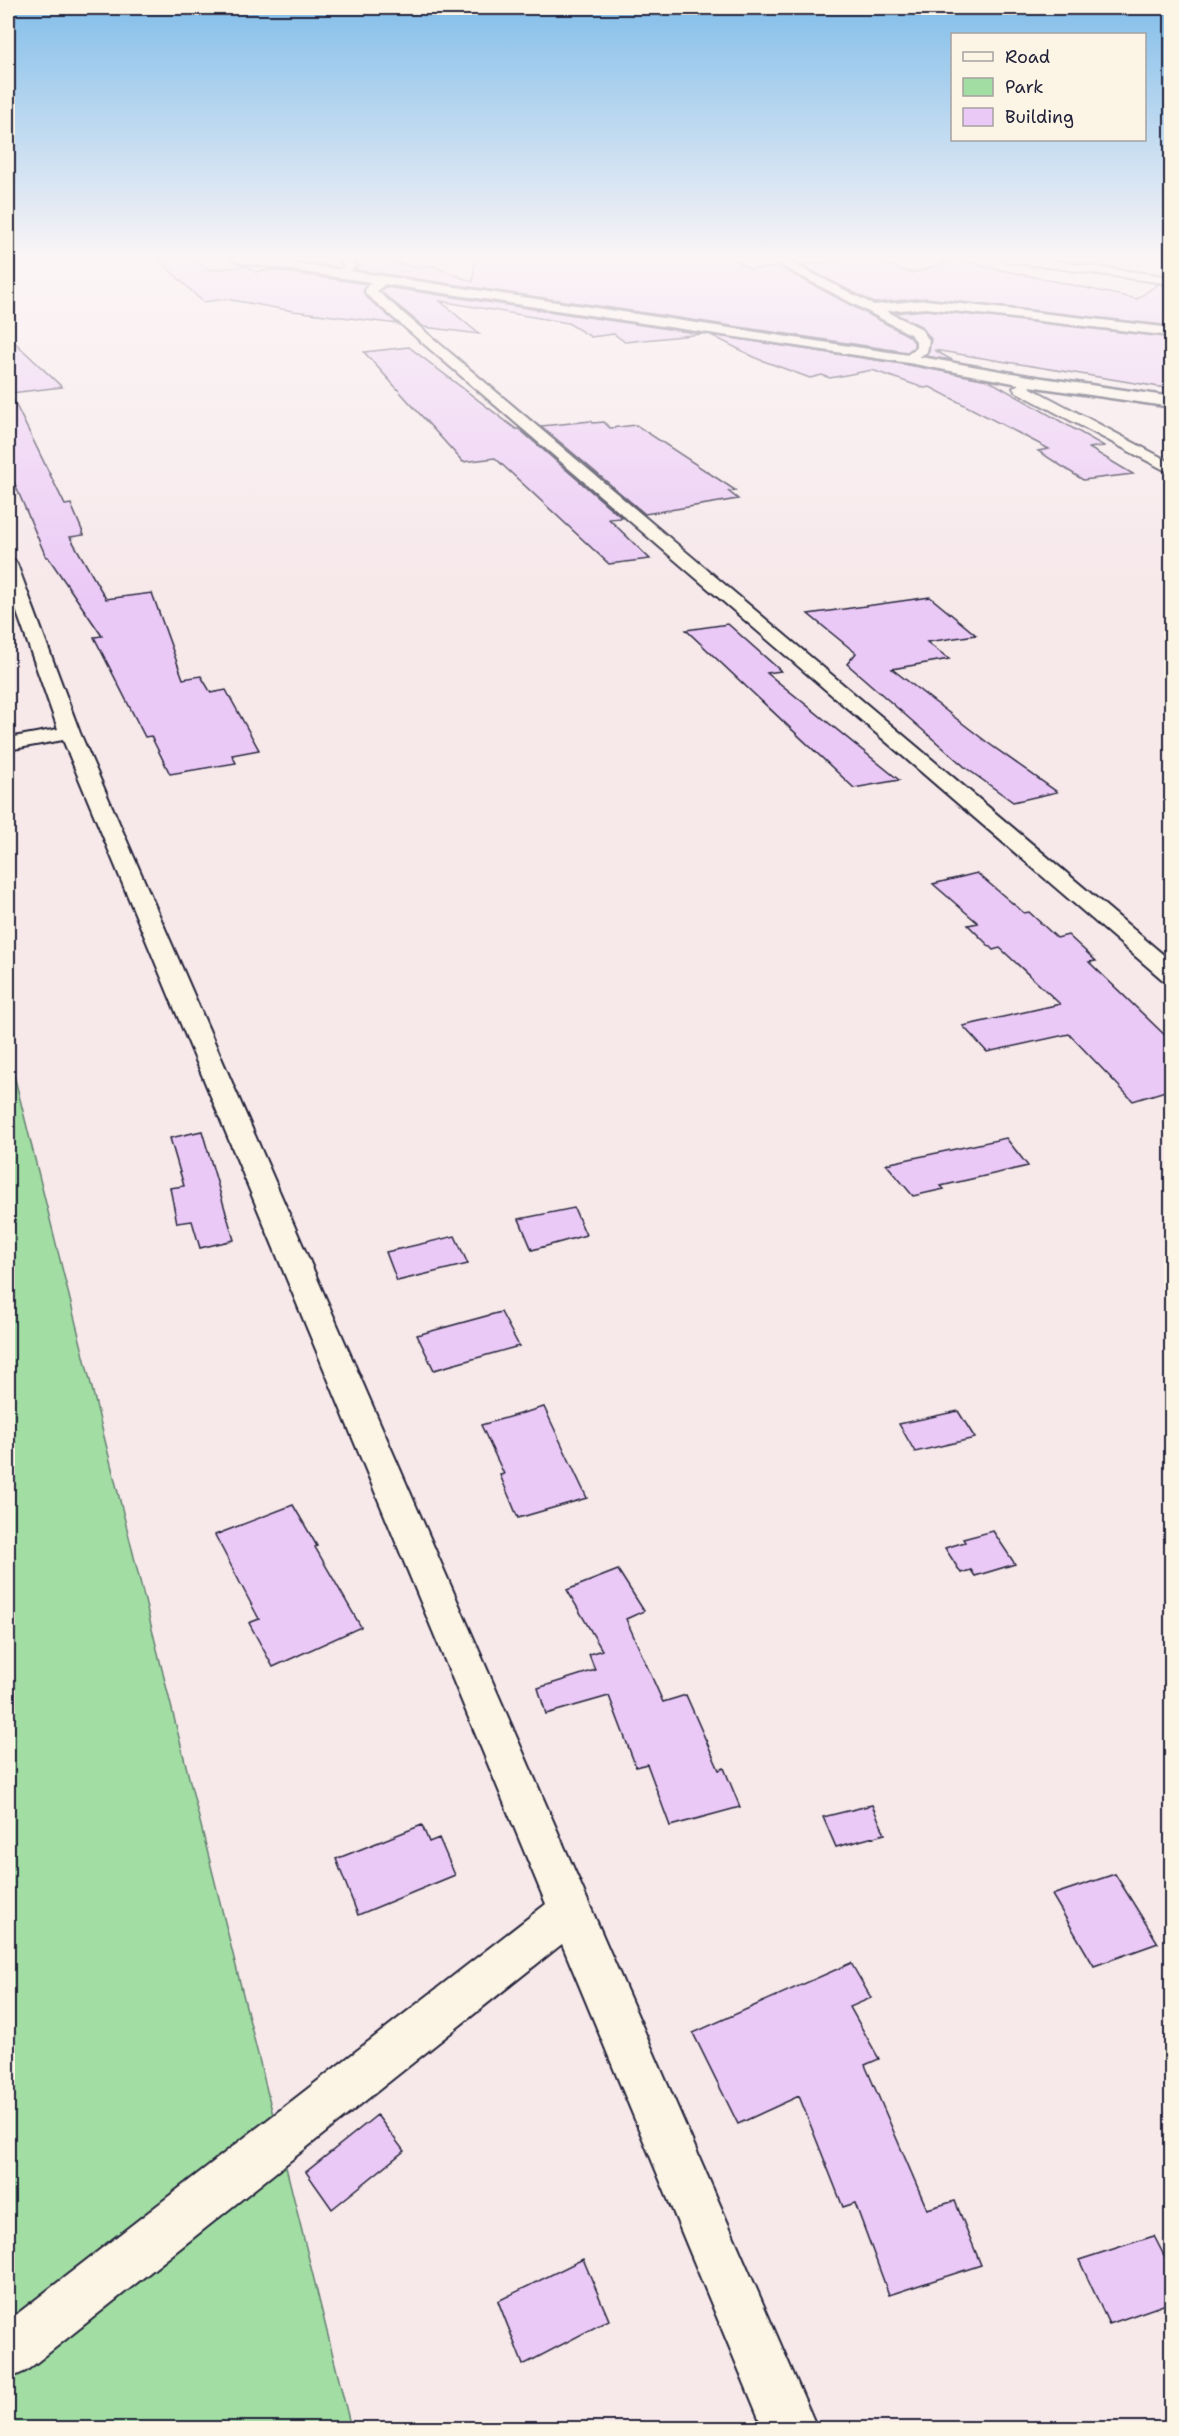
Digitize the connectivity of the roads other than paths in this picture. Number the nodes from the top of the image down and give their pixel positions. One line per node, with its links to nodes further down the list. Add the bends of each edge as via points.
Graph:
1 (464, 372): 9 (street)
2 (978, 372): 3 (street)
3 (1029, 381): 4 (street); 5 (street, via 1020,388)
4 (1172, 402)
5 (1172, 469)
6 (8, 564): 7 (street)
7 (70, 733): 8 (street); 10 (street)
8 (8, 744)
9 (1172, 975)
10 (570, 1911): 11 (street); 12 (street)
11 (8, 2354)
12 (790, 2428)

